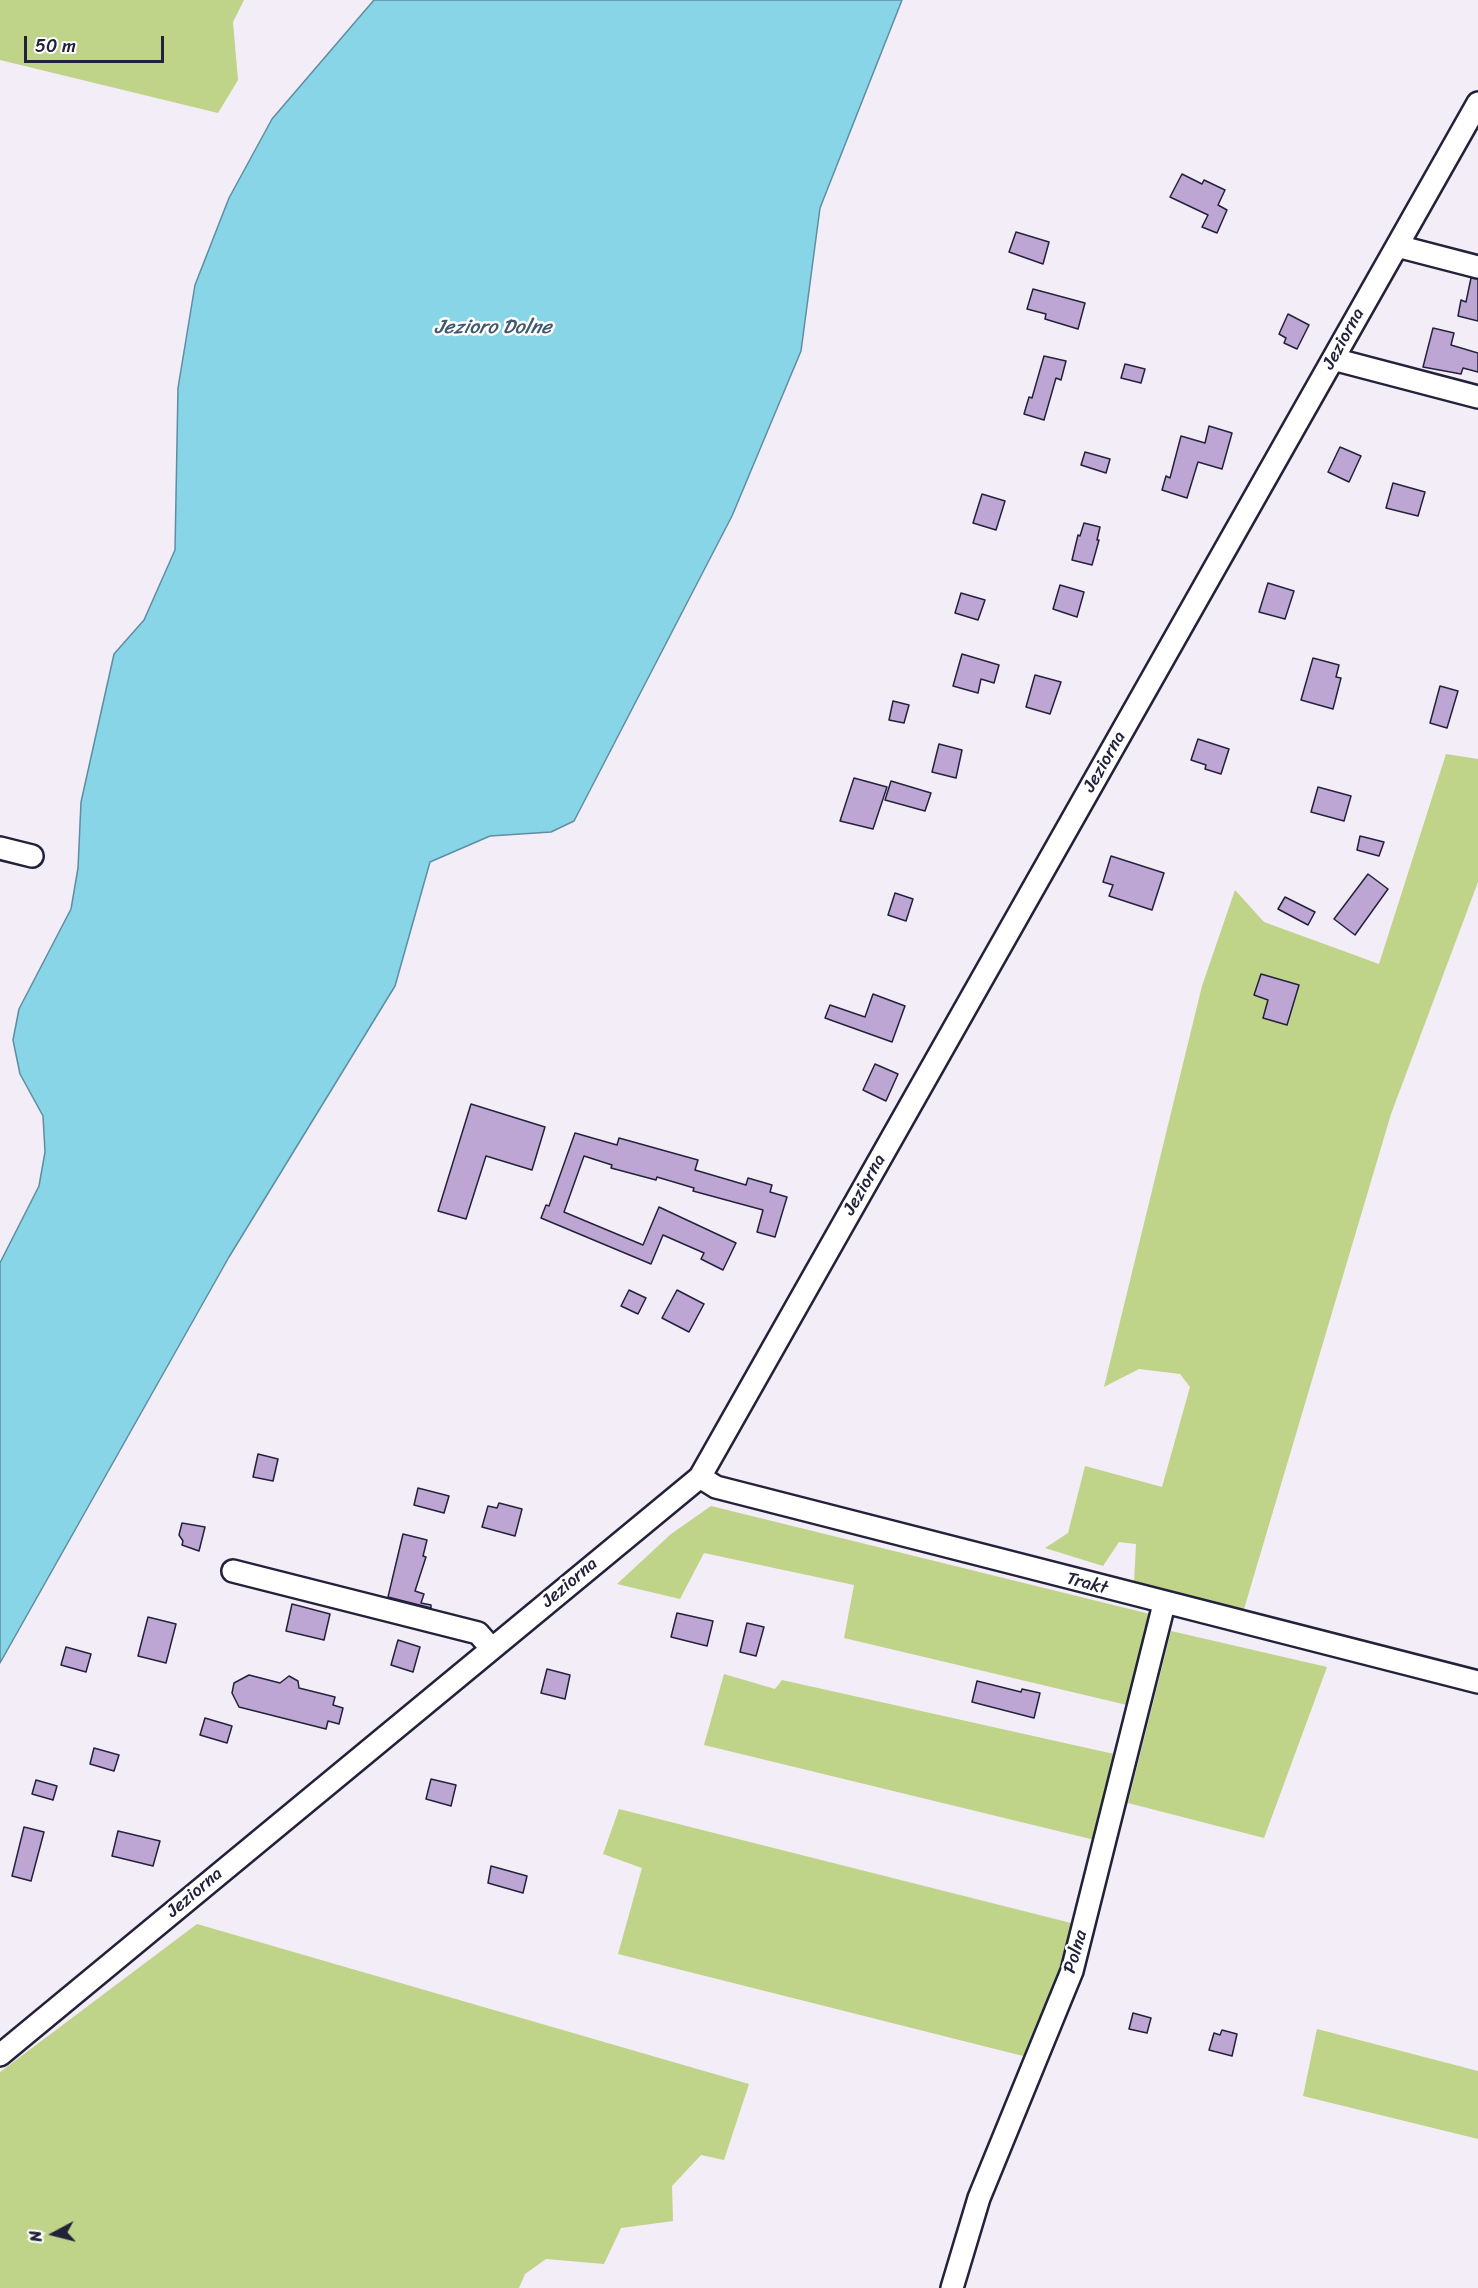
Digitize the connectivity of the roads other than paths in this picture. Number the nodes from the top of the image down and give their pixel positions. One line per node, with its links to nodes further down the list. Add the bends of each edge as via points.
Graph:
1 (1478, 103): 2 (street, Jeziorna)
2 (1397, 246): 3 (street); 4 (street, Jeziorna)
3 (1478, 267)
4 (1333, 359): 5 (street); 8 (street, Jeziorna)
5 (1478, 397)
6 (0, 848): 7 (street)
7 (32, 856)
8 (700, 1477): 10 (street, Trakt, via 716,1487); 11 (street, Jeziorna)
9 (233, 1571): 11 (street, via 478,1634)
10 (1164, 1604): 12 (street, Trakt); 14 (street, Polna, via 1072,1971 979,2198)
11 (491, 1648): 13 (street, Jeziorna)
12 (1478, 1682)
13 (0, 2055)
14 (952, 2288)

